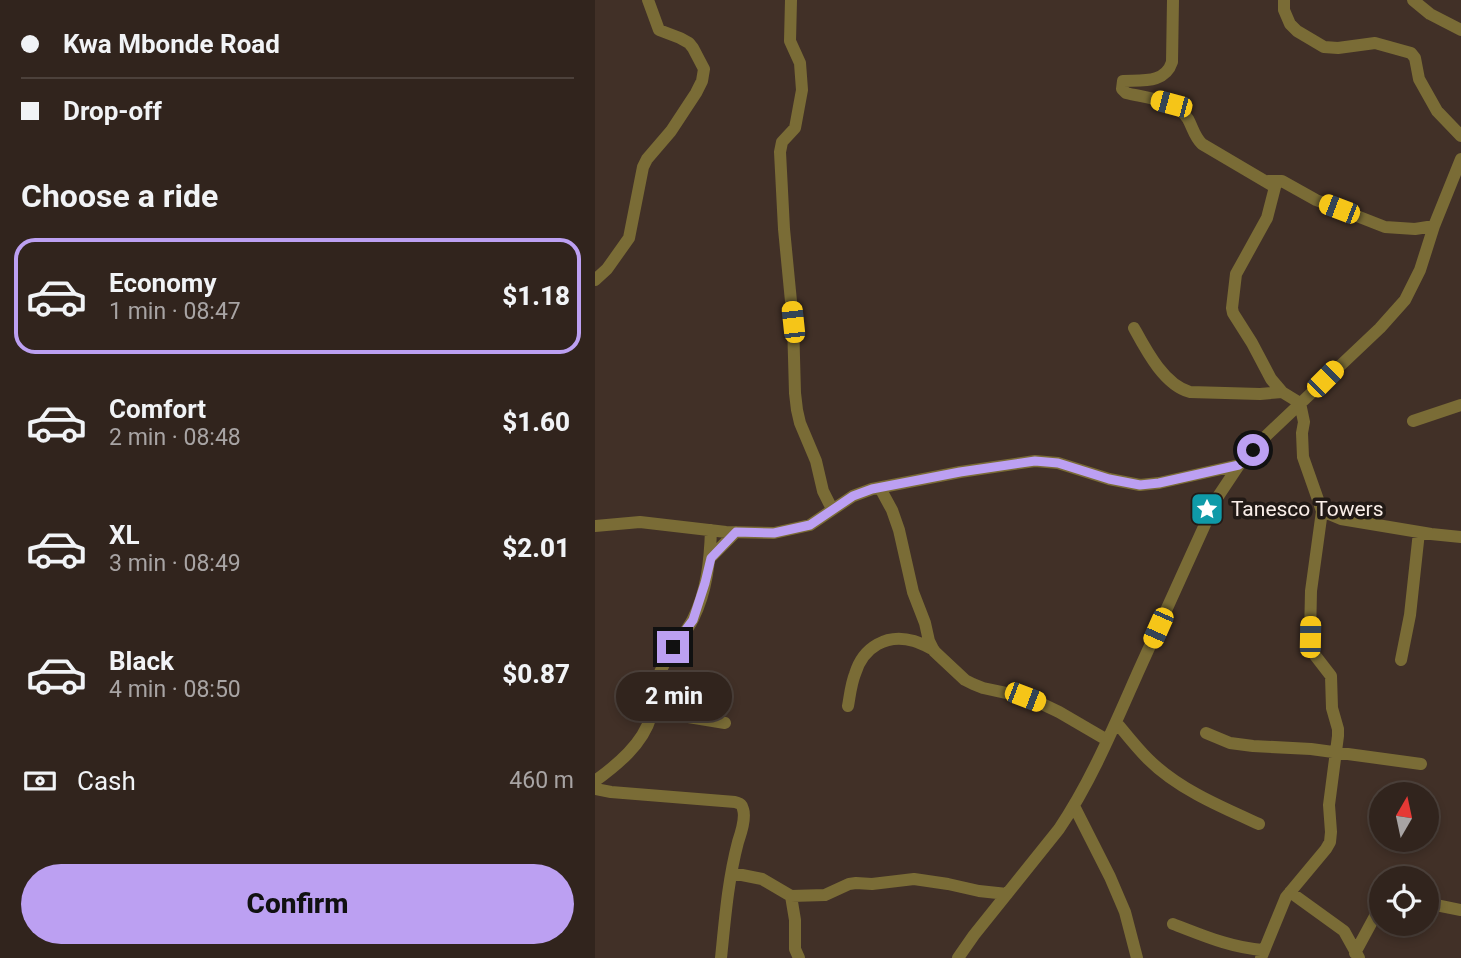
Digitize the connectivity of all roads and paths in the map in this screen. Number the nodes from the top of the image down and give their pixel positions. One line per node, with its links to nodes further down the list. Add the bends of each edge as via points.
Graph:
1 (648, 0): 11 (street, via 659,30 689,43 704,72 696,93 643,167 629,238)
2 (790, 0): 19 (street, via 790,41 802,71 802,90 795,128 780,152 795,393 800,423)
3 (1173, 0): 9 (street, via 1169,69 1155,79 1123,80 1122,89 1176,107 1202,144)
4 (1285, 0): 7 (street, via 1290,24 1324,47 1375,43 1411,53 1437,111)
5 (1413, 0): 6 (street)
6 (1461, 30)
7 (1461, 136)
8 (1461, 159): 10 (street)
9 (1268, 181): 10 (street, via 1282,181 1316,200 1385,226); 13 (street, via 1275,187 1270,211 1236,274 1232,308)
10 (1434, 226): 14 (street, via 1413,286 1397,310)
11 (595, 280)
12 (1134, 328): 13 (street, via 1160,369 1182,390)
13 (1282, 392): 14 (street)
14 (1300, 403): 17 (street); 20 (street, via 1303,457)
15 (1461, 405): 16 (street)
16 (1413, 421)
17 (1239, 465): 18 (street, via 1140,485 1035,461); 31 (street, via 1217,498)
18 (880, 488): 19 (street); 27 (street, via 899,530 913,592)
19 (832, 509): 23 (street, via 806,526 774,533)
20 (1322, 511): 24 (street, via 1341,519); 35 (street, via 1310,637 1314,654 1331,676 1338,729)
21 (595, 526): 22 (street, via 640,522)
22 (711, 530): 23 (street); 26 (street)
23 (736, 532): 26 (street)
24 (1419, 532): 25 (street); 28 (street)
25 (1461, 537)
26 (711, 558): 30 (street, via 695,614 662,668)
27 (935, 650): 29 (street, via 895,638 879,642 859,664); 34 (street, via 965,680 1038,702)
28 (1401, 660)
29 (848, 706)
30 (653, 708): 32 (street); 37 (street, via 633,748)
31 (1116, 722): 34 (street); 40 (street, via 1148,758 1180,784)
32 (725, 723)
33 (1206, 733): 35 (street, via 1253,747)
34 (1107, 740): 39 (street)
35 (1336, 752): 36 (street); 42 (street, via 1330,842)
36 (1421, 764)
37 (595, 781)
38 (595, 789): 41 (street, via 738,803 744,817)
39 (1074, 806): 43 (street); 54 (street, via 1125,912)
40 (1259, 824)
41 (732, 873): 44 (street, via 762,879); 51 (street)
42 (1290, 892): 49 (street); 50 (street, via 1344,931)
43 (1007, 894): 44 (street, via 914,879 856,883 825,895); 53 (street)
44 (791, 896): 52 (street)
45 (1439, 905): 46 (street)
46 (1461, 910)
47 (1173, 924): 49 (street)
48 (1369, 930): 50 (street)
49 (1262, 954)
50 (1357, 956)
51 (721, 958)
52 (799, 958)
53 (958, 958)
54 (1137, 958)

